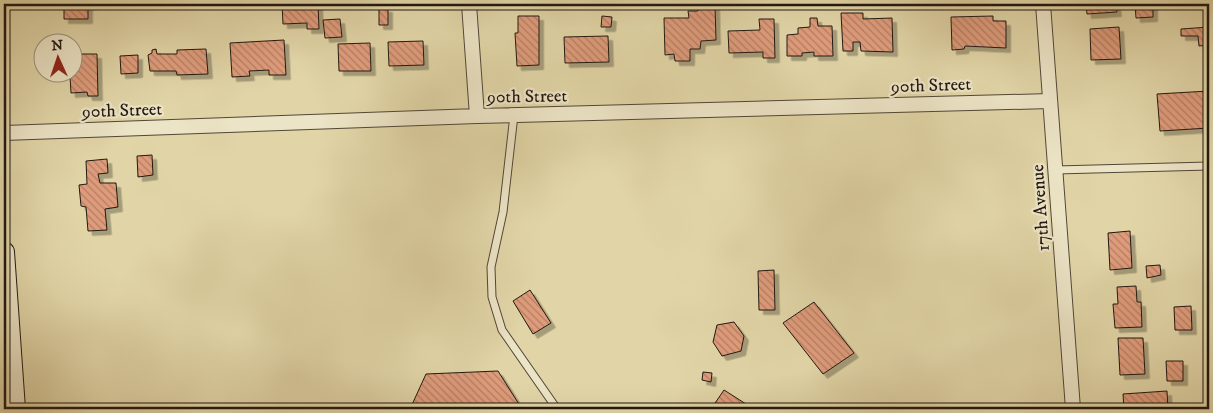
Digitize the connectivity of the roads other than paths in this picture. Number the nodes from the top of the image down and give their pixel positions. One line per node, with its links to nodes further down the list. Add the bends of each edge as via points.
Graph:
1 (469, 4): 5 (street)
2 (1043, 4): 3 (street, 17th Avenue)
3 (1050, 101): 4 (street, 90th Street); 8 (street, 17th Avenue)
4 (514, 115): 5 (street, 90th Street); 11 (lane, via 503,212 491,267 492,297 502,330)
5 (477, 116): 6 (street, 90th Street)
6 (4, 133)
7 (1209, 166): 8 (lane)
8 (1056, 170): 12 (street, 17th Avenue)
9 (4, 252): 10 (street)
10 (15, 409)
11 (556, 409)
12 (1073, 409)

